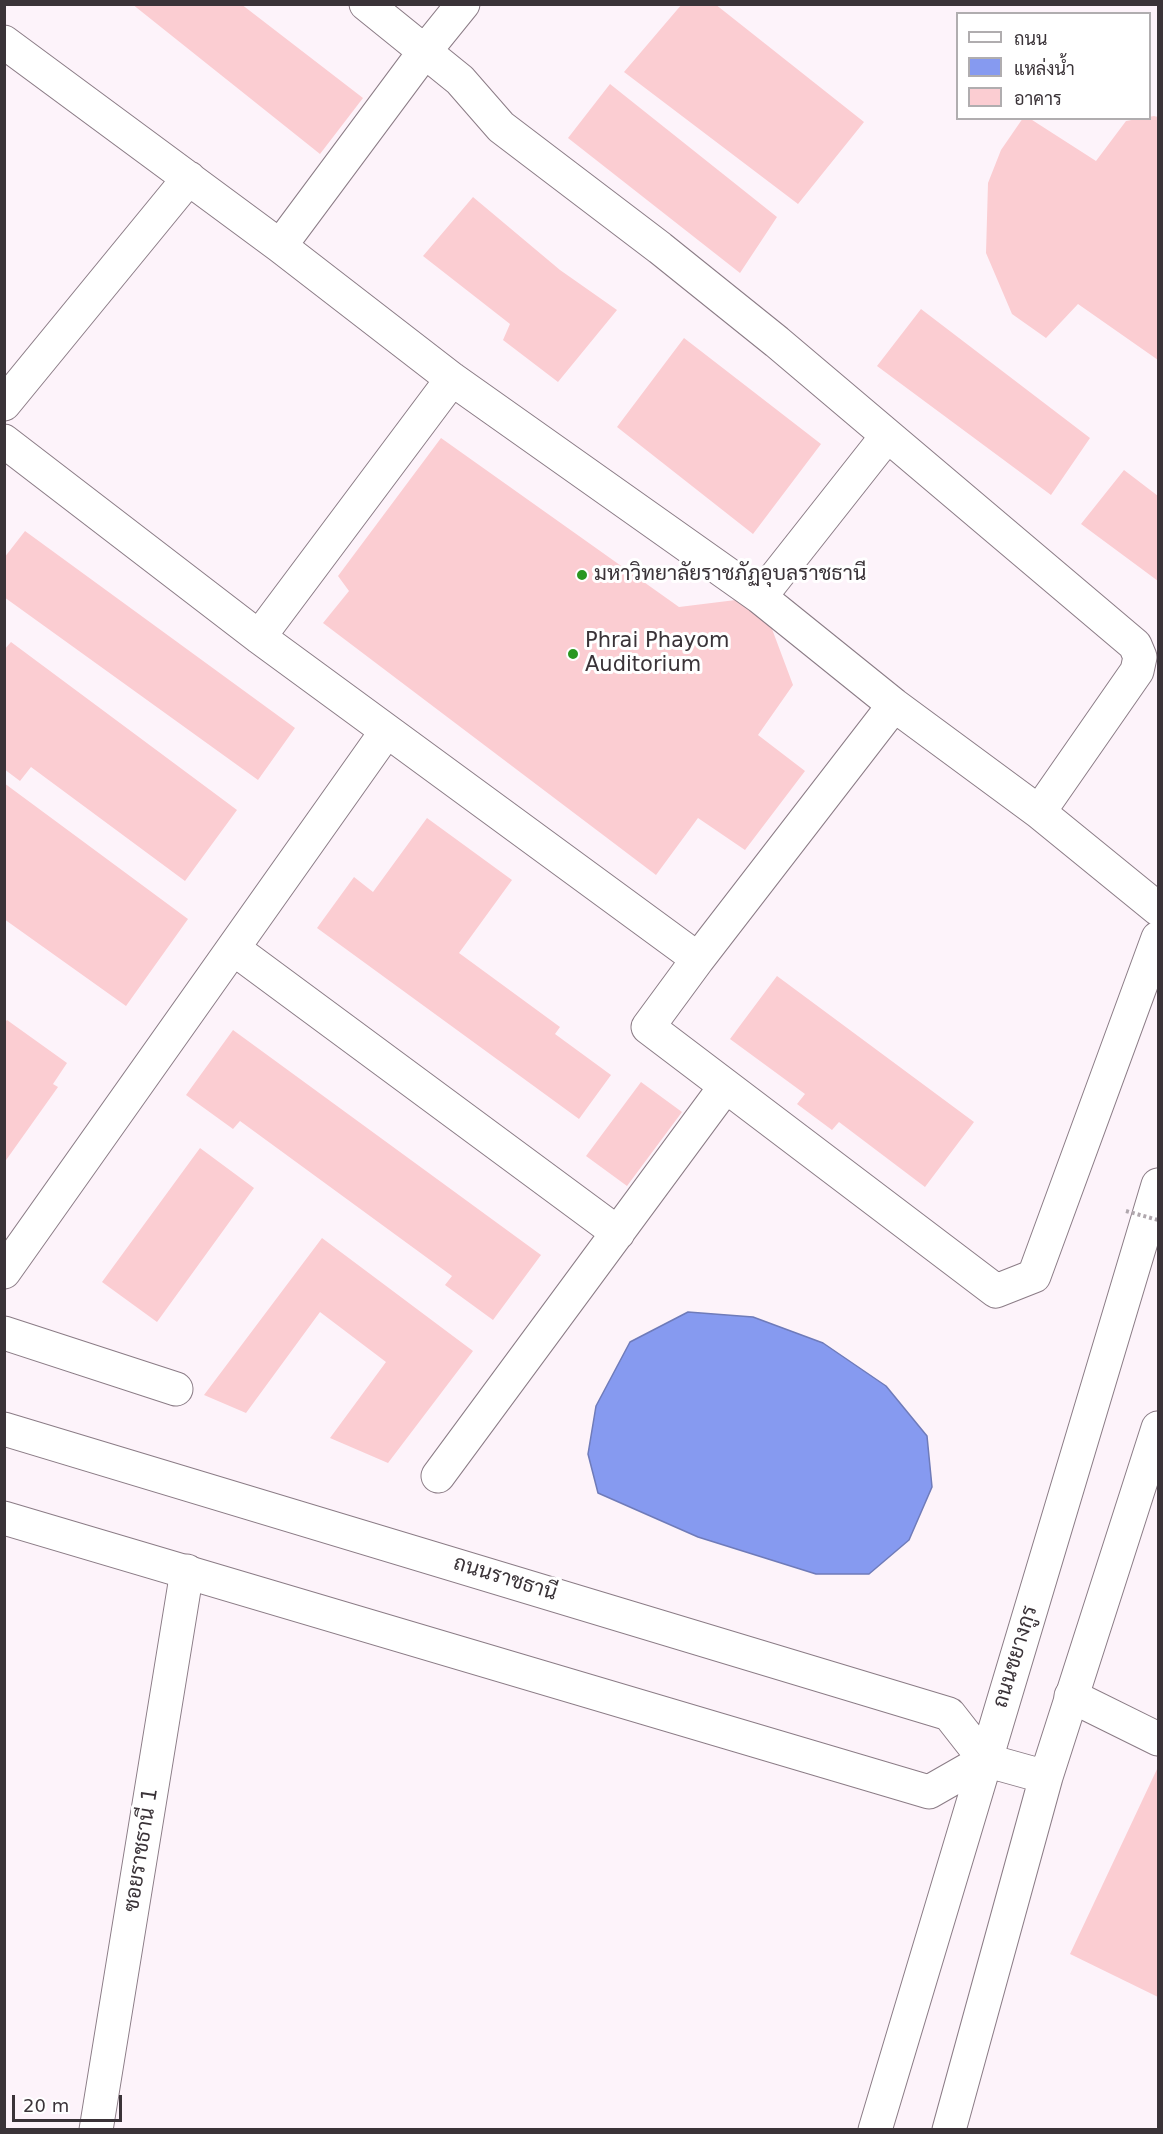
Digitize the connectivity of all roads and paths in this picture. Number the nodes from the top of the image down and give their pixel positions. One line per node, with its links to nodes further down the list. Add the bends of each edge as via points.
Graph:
1 (366, 4): 4 (main road)
2 (463, 4): 4 (main road)
3 (4, 42): 5 (main road)
4 (425, 51): 6 (main road); 9 (main road, via 460,80 501,127 660,248)
5 (189, 178): 6 (main road); 8 (main road)
6 (280, 246): 7 (main road)
7 (452, 379): 11 (main road); 12 (main road)
8 (4, 405)
9 (887, 436): 11 (main road); 15 (main road, via 1135,645 1140,657 1137,671)
10 (4, 441): 12 (main road)
11 (760, 597): 13 (main road)
12 (259, 637): 14 (main road)
13 (894, 705): 15 (main road); 19 (main road)
14 (386, 732): 18 (main road); 19 (main road)
15 (1039, 812): 16 (main road)
16 (1158, 909)
17 (1158, 938): 20 (main road, via 1034,1276 996,1292)
18 (234, 949): 24 (main road); 25 (main road)
19 (698, 959): 20 (main road, via 648,1027)
20 (725, 1087): 24 (main road)
21 (1158, 1185): 35 (main road, ถนนชยางกูร)
22 (1126, 1211): 23 (path, bridge)
23 (1158, 1220)
24 (618, 1233): 30 (main road)
25 (4, 1272)
26 (4, 1333): 27 (main road)
27 (176, 1389)
28 (4, 1429): 35 (main road, ถนนราชธานี, via 949,1714)
29 (1157, 1435): 33 (main road)
30 (438, 1476)
31 (4, 1518): 32 (main road)
32 (187, 1571): 35 (main road, via 929,1792); 37 (main road, ซอยราชธานี 1)
33 (1071, 1696): 34 (main road); 36 (main road)
34 (1158, 1739)
35 (985, 1760): 36 (main road); 38 (main road, ถนนชยางกูร)
36 (1046, 1777): 39 (main road)
37 (96, 2130)
38 (875, 2130)
39 (949, 2130)

